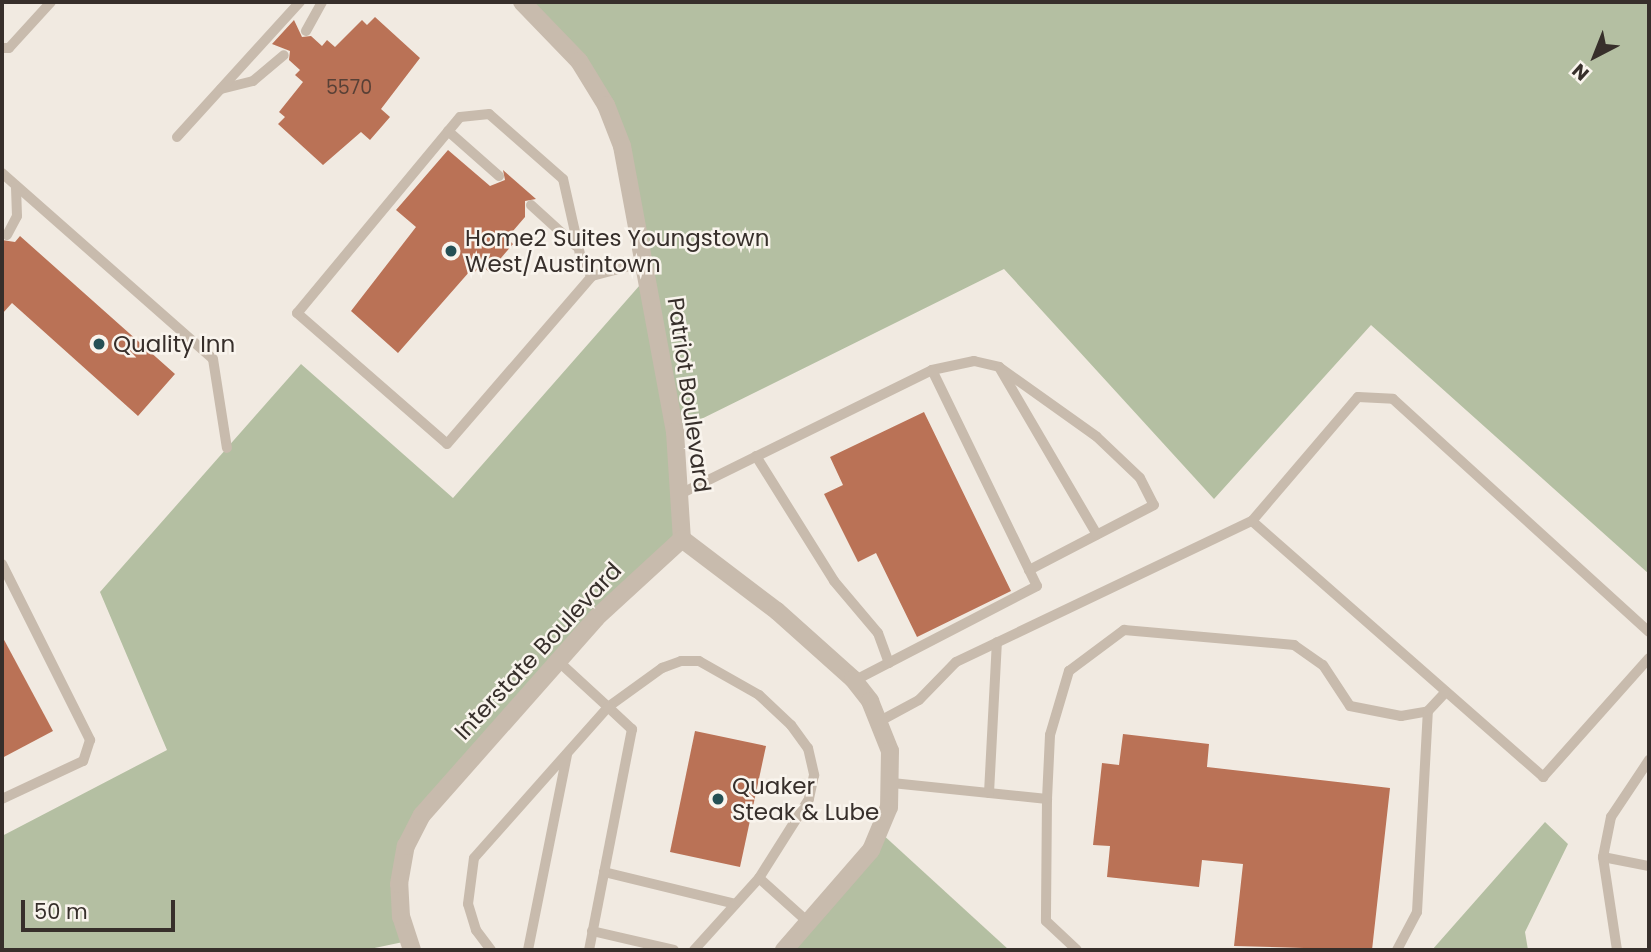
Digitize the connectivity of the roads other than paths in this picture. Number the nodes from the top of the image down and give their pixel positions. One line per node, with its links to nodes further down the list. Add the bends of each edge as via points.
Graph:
1 (51, 2): 6 (lane)
2 (300, 2): 8 (lane)
3 (322, 2): 5 (lane)
4 (522, 2): 17 (street, Patriot Boulevard, via 579,61 606,105 622,146)
5 (306, 31)
6 (6, 48)
7 (284, 55): 8 (lane, via 253,81)
8 (221, 89): 10 (lane)
9 (448, 131): 12 (lane); 16 (lane, via 460,117 489,114 563,179); 18 (lane, via 297,313 447,444)
10 (177, 137)
11 (2, 173): 13 (lane)
12 (499, 176)
13 (16, 186): 15 (lane, via 17,216); 21 (lane, via 213,359)
14 (531, 205): 16 (lane)
15 (8, 235)
16 (577, 246): 18 (lane)
17 (645, 262): 18 (lane); 23 (street, Patriot Boulevard, via 675,432)
18 (592, 276)
19 (999, 367): 20 (lane, via 974,360); 25 (lane); 25 (lane, via 1097,437 1140,478 1154,505)
20 (932, 370): 22 (lane); 28 (lane)
21 (227, 448)
22 (757, 456): 23 (lane); 33 (lane, via 834,581 877,633)
23 (680, 494): 26 (street, Patriot Boulevard)
24 (1252, 521): 29 (lane, via 1358,397 1393,399); 30 (lane); 35 (lane)
25 (1097, 535): 28 (lane)
26 (682, 538): 32 (street, Interstate Boulevard); 34 (street, via 777,611)
27 (2, 564): 43 (lane, via 90,740 83,761)
28 (1029, 570): 33 (lane, via 1037,586)
29 (1649, 632)
30 (997, 642): 38 (lane, via 956,662 919,700); 42 (lane)
31 (1649, 658): 35 (lane, via 1543,777)
32 (558, 661): 36 (lane); 52 (street, Interstate Boulevard, via 432,801 413,831 399,884 401,917)
33 (890, 663): 34 (lane)
34 (855, 681): 38 (street)
35 (1446, 692): 37 (lane)
36 (608, 707): 39 (lane); 47 (lane, via 632,729); 48 (lane, via 662,668 699,661 759,695 791,725 808,748 814,775 809,799)
37 (1429, 711): 44 (lane, via 1401,716 1350,706 1323,665 1294,645 1124,630 1069,671 1050,734); 60 (lane, via 1417,912)
38 (880, 721): 41 (street, via 890,751)
39 (568, 752): 53 (lane, via 474,858 468,904 476,930); 54 (lane)
40 (1649, 760): 45 (lane, via 1611,817)
41 (892, 783): 42 (lane); 50 (street, via 889,807 871,850)
42 (989, 793): 44 (lane)
43 (2, 799)
44 (1047, 799): 59 (lane, via 1046,922)
45 (1603, 857): 46 (lane); 61 (lane)
46 (1649, 866)
47 (604, 872): 49 (lane); 51 (lane)
48 (759, 878): 49 (lane); 50 (lane)
49 (735, 904): 57 (lane)
50 (809, 923): 58 (street)
51 (592, 931): 55 (lane); 56 (lane)
52 (412, 950)
53 (491, 950)
54 (528, 950)
55 (589, 950)
56 (674, 950)
57 (694, 950)
58 (784, 950)
59 (1077, 950)
60 (1397, 950)
61 (1617, 950)

